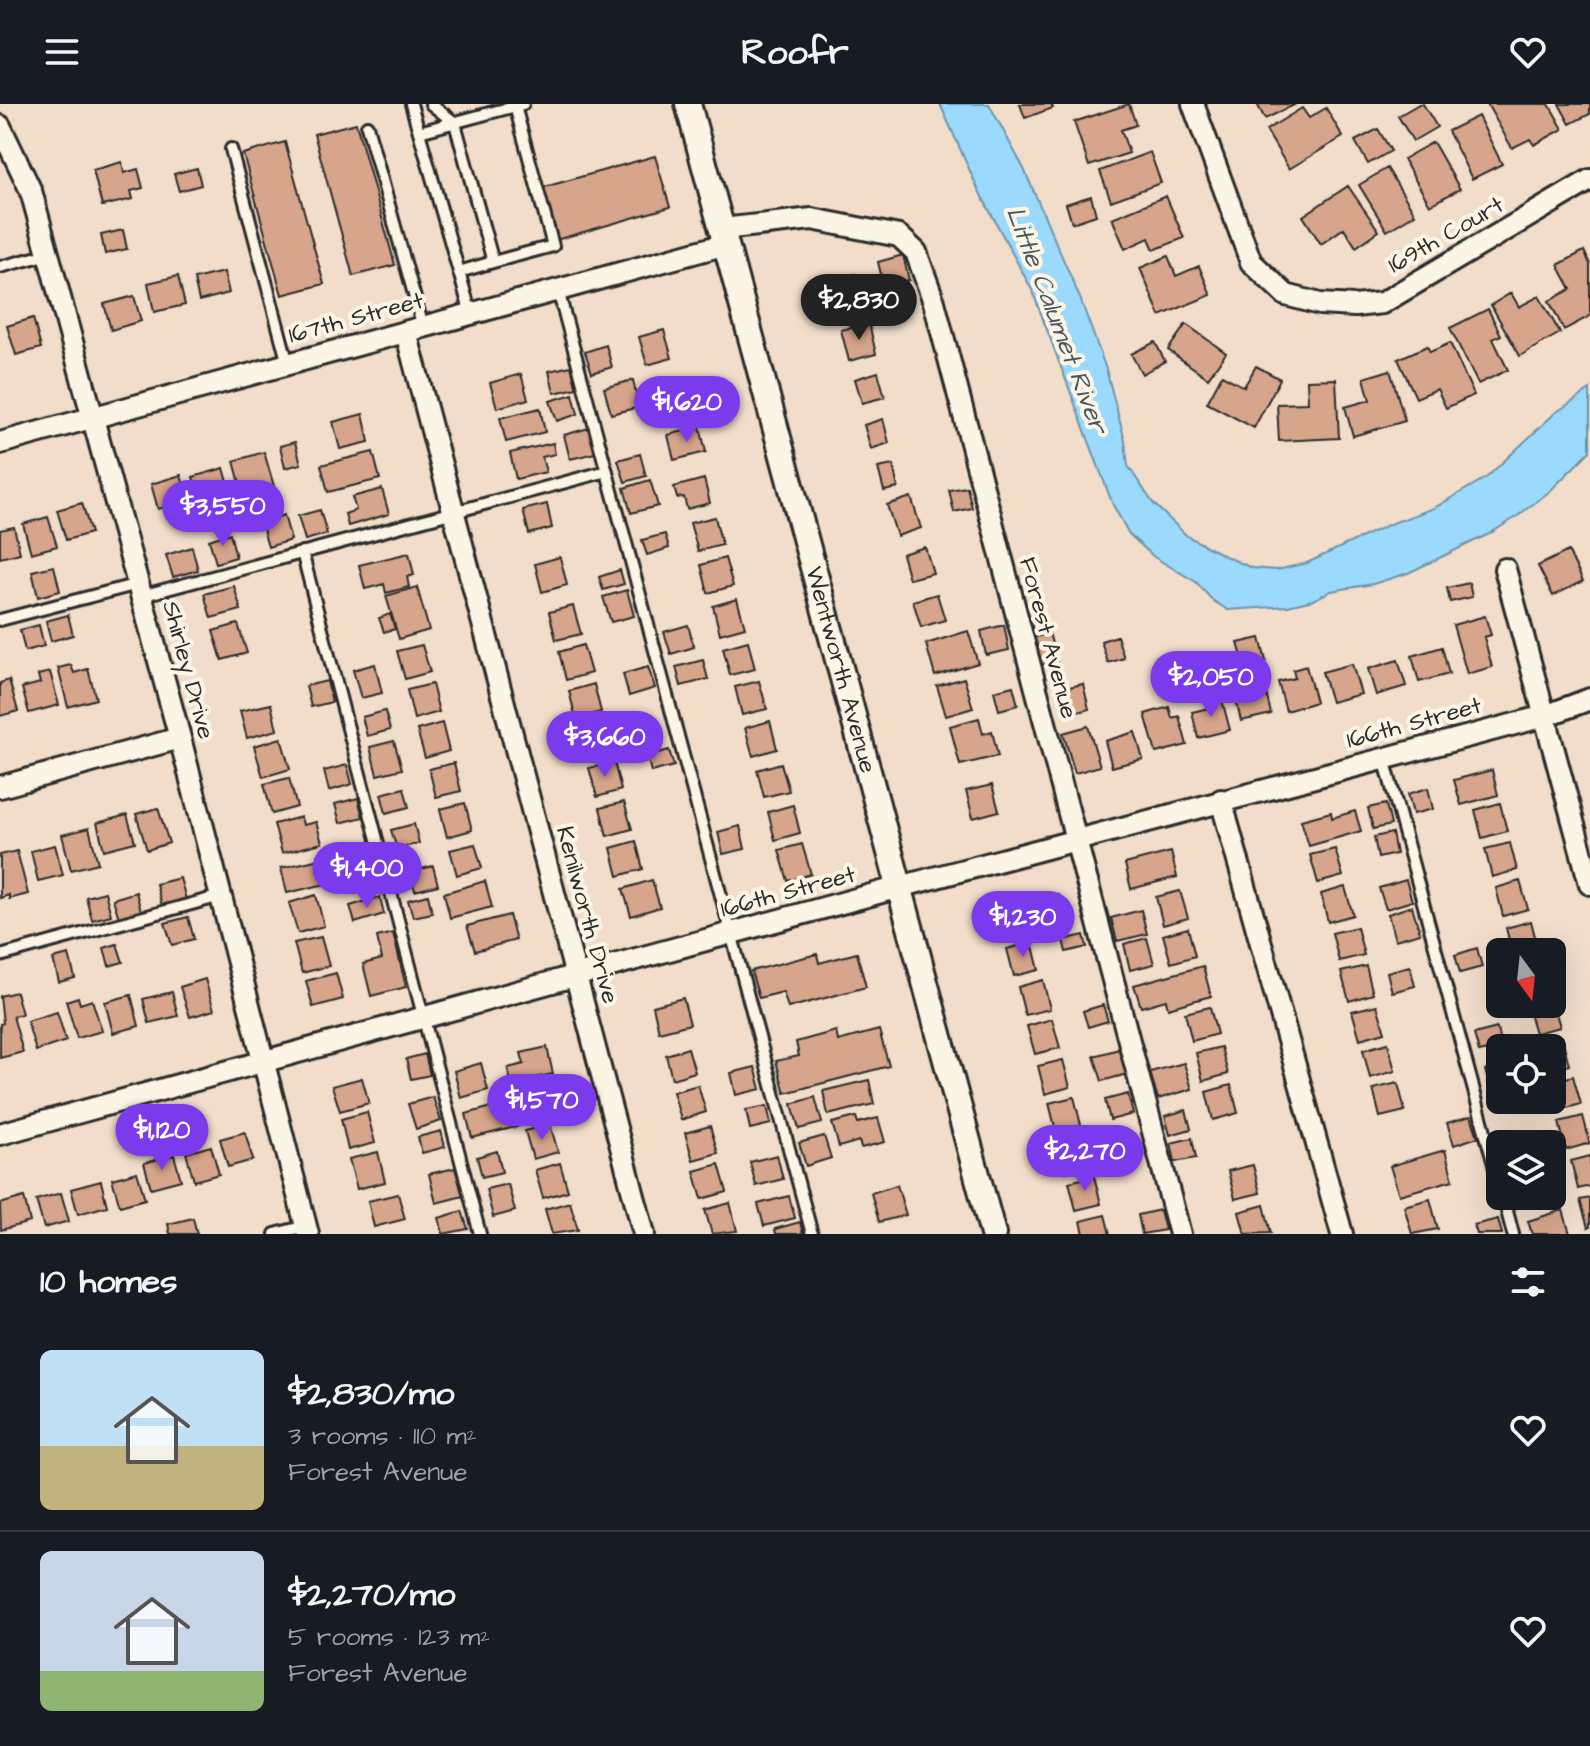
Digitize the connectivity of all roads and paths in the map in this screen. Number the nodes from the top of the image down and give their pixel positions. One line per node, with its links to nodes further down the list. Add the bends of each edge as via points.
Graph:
1 (411, 104): 9 (lane)
2 (431, 104): 6 (lane)
3 (688, 104): 12 (street, Wentworth Avenue)
4 (1193, 104): 11 (street, 169th Court, via 1251,262 1286,295 1320,304 1382,303)
5 (519, 105): 6 (lane); 14 (lane, via 553,246)
6 (455, 123): 9 (lane); 14 (lane)
7 (0, 126): 13 (street, Shirley Drive, via 31,191)
8 (367, 126): 19 (lane)
9 (419, 132): 16 (lane)
10 (231, 149): 20 (lane)
11 (1590, 180)
12 (724, 236): 17 (street, 167th Street); 35 (street, Forest Avenue, via 812,219 899,236 916,252 934,302); 37 (street, Wentworth Avenue)
13 (49, 254): 15 (lane); 21 (street, Shirley Drive)
14 (493, 262): 16 (lane)
15 (0, 267)
16 (459, 272): 18 (lane)
17 (558, 290): 18 (street, 167th Street); 23 (lane)
18 (471, 314): 19 (street, 167th Street)
19 (415, 329): 20 (street, 167th Street); 24 (street, Kenilworth Drive)
20 (288, 364): 21 (street, 167th Street)
21 (93, 418): 22 (street, 167th Street); 27 (street, Shirley Drive)
22 (0, 443)
23 (607, 471): 24 (lane); 39 (lane)
24 (453, 511): 25 (lane); 41 (street, Kenilworth Drive)
25 (302, 552): 27 (lane); 42 (lane)
26 (1505, 569): 30 (street)
27 (140, 590): 28 (lane); 31 (street, Shirley Drive)
28 (0, 620)
29 (1590, 699): 30 (street, 166th Street)
30 (1545, 716): 32 (street, 166th Street); 36 (street)
31 (180, 738): 33 (street); 38 (street, Shirley Drive)
32 (1384, 758): 34 (street, 166th Street); 45 (lane)
33 (0, 787)
34 (1221, 800): 35 (street, 166th Street); 54 (street)
35 (1075, 841): 37 (street, 166th Street); 53 (street, Forest Avenue)
36 (1590, 884)
37 (898, 889): 39 (street, 166th Street); 52 (street, Wentworth Avenue)
38 (221, 896): 40 (lane); 43 (street, Shirley Drive)
39 (733, 934): 41 (street, 166th Street); 51 (lane)
40 (0, 956)
41 (576, 976): 42 (street, 166th Street); 50 (street, Kenilworth Drive)
42 (424, 1019): 43 (street, 166th Street); 49 (lane)
43 (265, 1064): 44 (street, 166th Street); 47 (street, Shirley Drive)
44 (0, 1134)
45 (1486, 1135)
46 (1507, 1210): 55 (lane)
47 (307, 1230): 48 (lane)
48 (275, 1234)
49 (480, 1234)
50 (644, 1234)
51 (812, 1234)
52 (993, 1234)
53 (1180, 1234)
54 (1342, 1234)
55 (1513, 1234)

